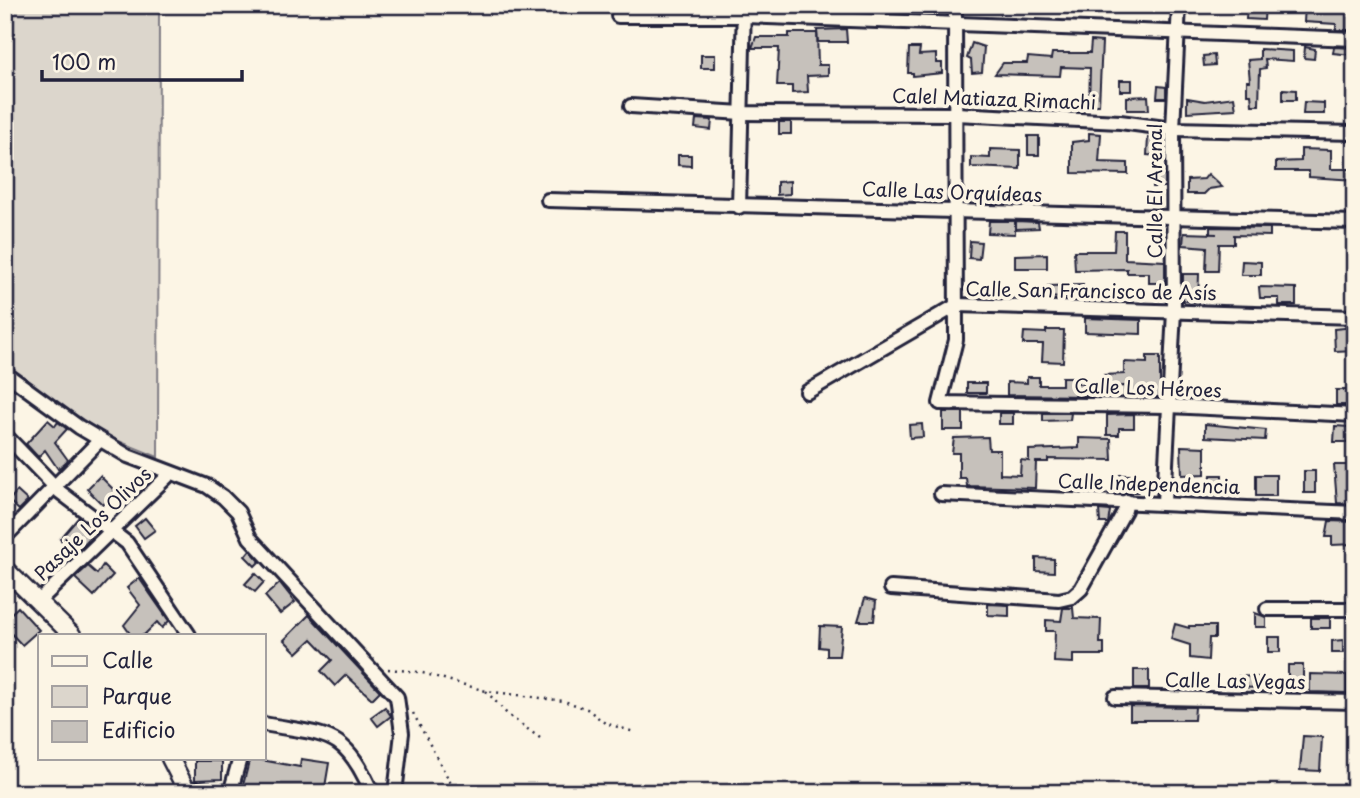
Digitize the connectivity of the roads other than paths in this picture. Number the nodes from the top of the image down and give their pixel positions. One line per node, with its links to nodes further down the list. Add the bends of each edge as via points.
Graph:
1 (955, 5): 5 (street)
2 (1179, 5): 6 (street, Calle El Arenal)
3 (744, 10): 4 (street); 5 (street); 9 (street)
4 (618, 16)
5 (954, 24): 6 (street); 10 (street)
6 (1179, 32): 7 (street); 11 (street, Calle El Arenal)
7 (1355, 39)
8 (631, 106): 9 (street, Calel Matiaza Rimachi)
9 (742, 113): 10 (street, Calel Matiaza Rimachi); 14 (street)
10 (956, 114): 11 (street, Calel Matiaza Rimachi, via 1120,121); 15 (street)
11 (1173, 129): 12 (street, Calel Matiaza Rimachi); 16 (street, Calle El Arenal)
12 (1355, 133)
13 (548, 200): 14 (street, Calle Las Orquídeas)
14 (739, 207): 15 (street, Calle Las Orquídeas)
15 (957, 209): 16 (street, Calle Las Orquídeas); 18 (street)
16 (1172, 219): 17 (street, Calle Las Orquídeas); 19 (street, Calle El Arenal)
17 (1355, 222)
18 (957, 305): 19 (street, Calle San Francisco de Asís); 22 (street, Calle San Francisco de Asís); 23 (street, Calle Los Héroes, via 956,340 940,403)
19 (1174, 311): 20 (street, Calle San Francisco de Asís); 23 (street, Calle El Arenal)
20 (1355, 317)
21 (5, 373): 26 (street)
22 (807, 392)
23 (1169, 406): 24 (street, Calle Los Héroes); 31 (street, Calle El Arenal)
24 (1355, 415)
25 (5, 435): 28 (street)
26 (100, 440): 27 (street); 28 (street)
27 (171, 473): 33 (street, Pasaje Los Olivos); 51 (street, via 206,486 230,504 250,538 397,697 402,733)
28 (54, 486): 33 (street); 34 (street)
29 (941, 495): 30 (street, Calle Independencia)
30 (1127, 501): 31 (street, Calle Independencia); 36 (street, via 1081,589 1072,597 1059,600)
31 (1164, 502): 32 (street, Calle Independencia)
32 (1355, 513)
33 (112, 530): 37 (street, Pasaje Los Olivos); 41 (street, via 127,543)
34 (5, 537)
35 (5, 569): 37 (main road)
36 (891, 588)
37 (40, 600): 40 (main road)
38 (1267, 609): 39 (street)
39 (1355, 609)
40 (71, 634)
41 (189, 634)
42 (1115, 698): 43 (street, Calle Las Vegas)
43 (1355, 702)
44 (266, 724): 50 (street, via 327,734 345,745)
45 (171, 760): 47 (main road)
46 (239, 760): 49 (street)
47 (186, 790): 48 (street)
48 (216, 793)
49 (230, 793)
50 (372, 793)
51 (395, 793)

